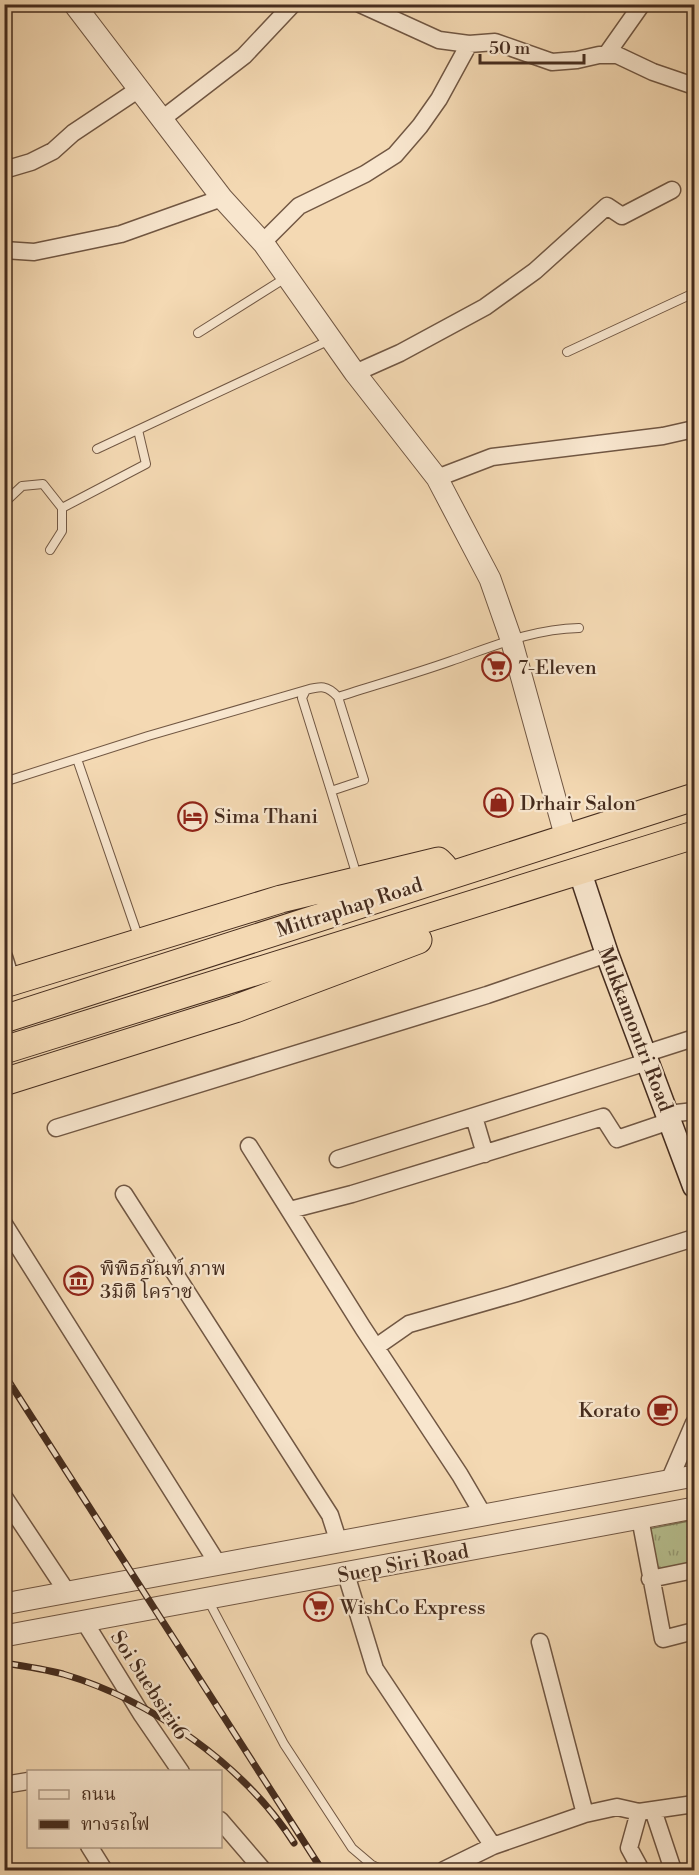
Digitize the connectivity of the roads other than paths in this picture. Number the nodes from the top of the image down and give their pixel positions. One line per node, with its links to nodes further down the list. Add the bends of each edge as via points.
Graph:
1 (74, 4): 8 (street)
2 (293, 4): 9 (street, via 244,56)
3 (360, 4): 5 (street, via 439,40)
4 (642, 4): 6 (street)
5 (469, 44): 6 (street, via 495,42 552,62); 13 (street, via 420,126 395,154 365,174 299,206)
6 (606, 55): 7 (street, via 617,55)
7 (694, 86)
8 (139, 89): 9 (street); 10 (street, via 52,151)
9 (162, 119): 12 (street)
10 (4, 170)
11 (672, 190): 20 (street, via 622,216 607,206 536,271 485,308)
12 (222, 198): 13 (street); 14 (street, via 121,234 34,252)
13 (264, 244): 15 (street)
14 (4, 250)
15 (287, 276): 17 (lane); 18 (street)
16 (694, 293): 19 (lane)
17 (198, 333)
18 (332, 339): 20 (street); 22 (lane)
19 (567, 352)
20 (355, 373): 24 (street)
21 (694, 429): 24 (street, via 492,457)
22 (138, 430): 23 (lane); 26 (lane, via 146,464)
23 (97, 449)
24 (437, 478): 29 (street, via 490,579)
25 (4, 503): 26 (lane, via 22,486 43,484)
26 (62, 508): 27 (lane, via 62,531)
27 (50, 550)
28 (579, 628): 29 (lane, via 539,631)
29 (510, 639): 31 (lane); 37 (street)
30 (306, 690): 31 (lane, via 330,689); 32 (lane); 34 (lane, via 302,698)
31 (338, 697): 34 (lane, via 364,780)
32 (77, 759): 33 (lane); 42 (lane)
33 (4, 782)
34 (331, 791): 40 (lane)
35 (694, 797): 37 (highway, Mittraphap Road)
36 (694, 835): 38 (highway, Mittraphap Road)
37 (566, 838): 39 (highway, Mittraphap Road)
38 (580, 872): 41 (highway, Mittraphap Road); 43 (main road, Mukkamontri Road)
39 (450, 874): 40 (highway, via 438,861); 45 (highway, Mittraphap Road)
40 (358, 880): 42 (highway, via 280,899)
41 (460, 909): 47 (highway, Mittraphap Road); 49 (highway, via 457,926 235,1009)
42 (140, 942): 44 (highway)
43 (607, 954): 48 (main road, Mukkamontri Road); 53 (street, via 488,995)
44 (7, 974)
45 (4, 1019)
46 (694, 1038): 48 (street)
47 (4, 1050)
48 (645, 1058): 51 (street); 52 (main road, Mukkamontri Road)
49 (4, 1082)
50 (694, 1111): 52 (street)
51 (474, 1117): 55 (street); 56 (street)
52 (669, 1117): 55 (street, via 617,1139 603,1117); 57 (main road, Mukkamontri Road)
53 (56, 1128)
54 (249, 1146): 59 (street)
55 (485, 1154): 59 (street)
56 (338, 1160)
57 (694, 1186)
58 (124, 1194): 70 (street, via 330,1515)
59 (290, 1210): 62 (street)
60 (4, 1224): 71 (street)
61 (694, 1238): 62 (street, via 409,1324)
62 (376, 1347): 68 (street)
63 (694, 1423): 65 (street)
64 (694, 1476): 65 (street, Suep Siri Road)
65 (669, 1481): 68 (street, Suep Siri Road)
66 (4, 1497): 75 (street)
67 (694, 1508): 69 (street, Suep Siri Road)
68 (484, 1516): 70 (street, Suep Siri Road)
69 (640, 1518): 73 (street, Suep Siri Road); 74 (street)
70 (339, 1543): 71 (street, Suep Siri Road); 73 (street)
71 (218, 1564): 75 (street, Suep Siri Road)
72 (694, 1570): 74 (street)
73 (346, 1574): 76 (street, Suep Siri Road); 89 (street, via 375,1669)
74 (650, 1579): 79 (street, via 663,1639)
75 (66, 1592): 77 (street, Suep Siri Road); 78 (street)
76 (207, 1598): 78 (street, Suep Siri Road); 93 (lane, via 284,1744 352,1848)
77 (4, 1604)
78 (84, 1621): 80 (street, Suep Siri Road); 82 (street, Soi Suebsiri 6)
79 (694, 1631)
80 (4, 1636)
81 (540, 1642): 87 (street)
82 (180, 1770)
83 (27, 1781): 84 (street)
84 (4, 1785)
85 (694, 1804): 86 (street)
86 (646, 1811): 87 (street, via 617,1807); 95 (street, via 629,1848); 96 (street)
87 (585, 1814): 89 (street)
88 (222, 1822): 92 (street)
89 (493, 1846): 94 (street)
90 (90, 1848): 91 (street)
91 (104, 1870)
92 (263, 1870)
93 (383, 1870)
94 (444, 1870)
95 (641, 1870)
96 (673, 1870)

